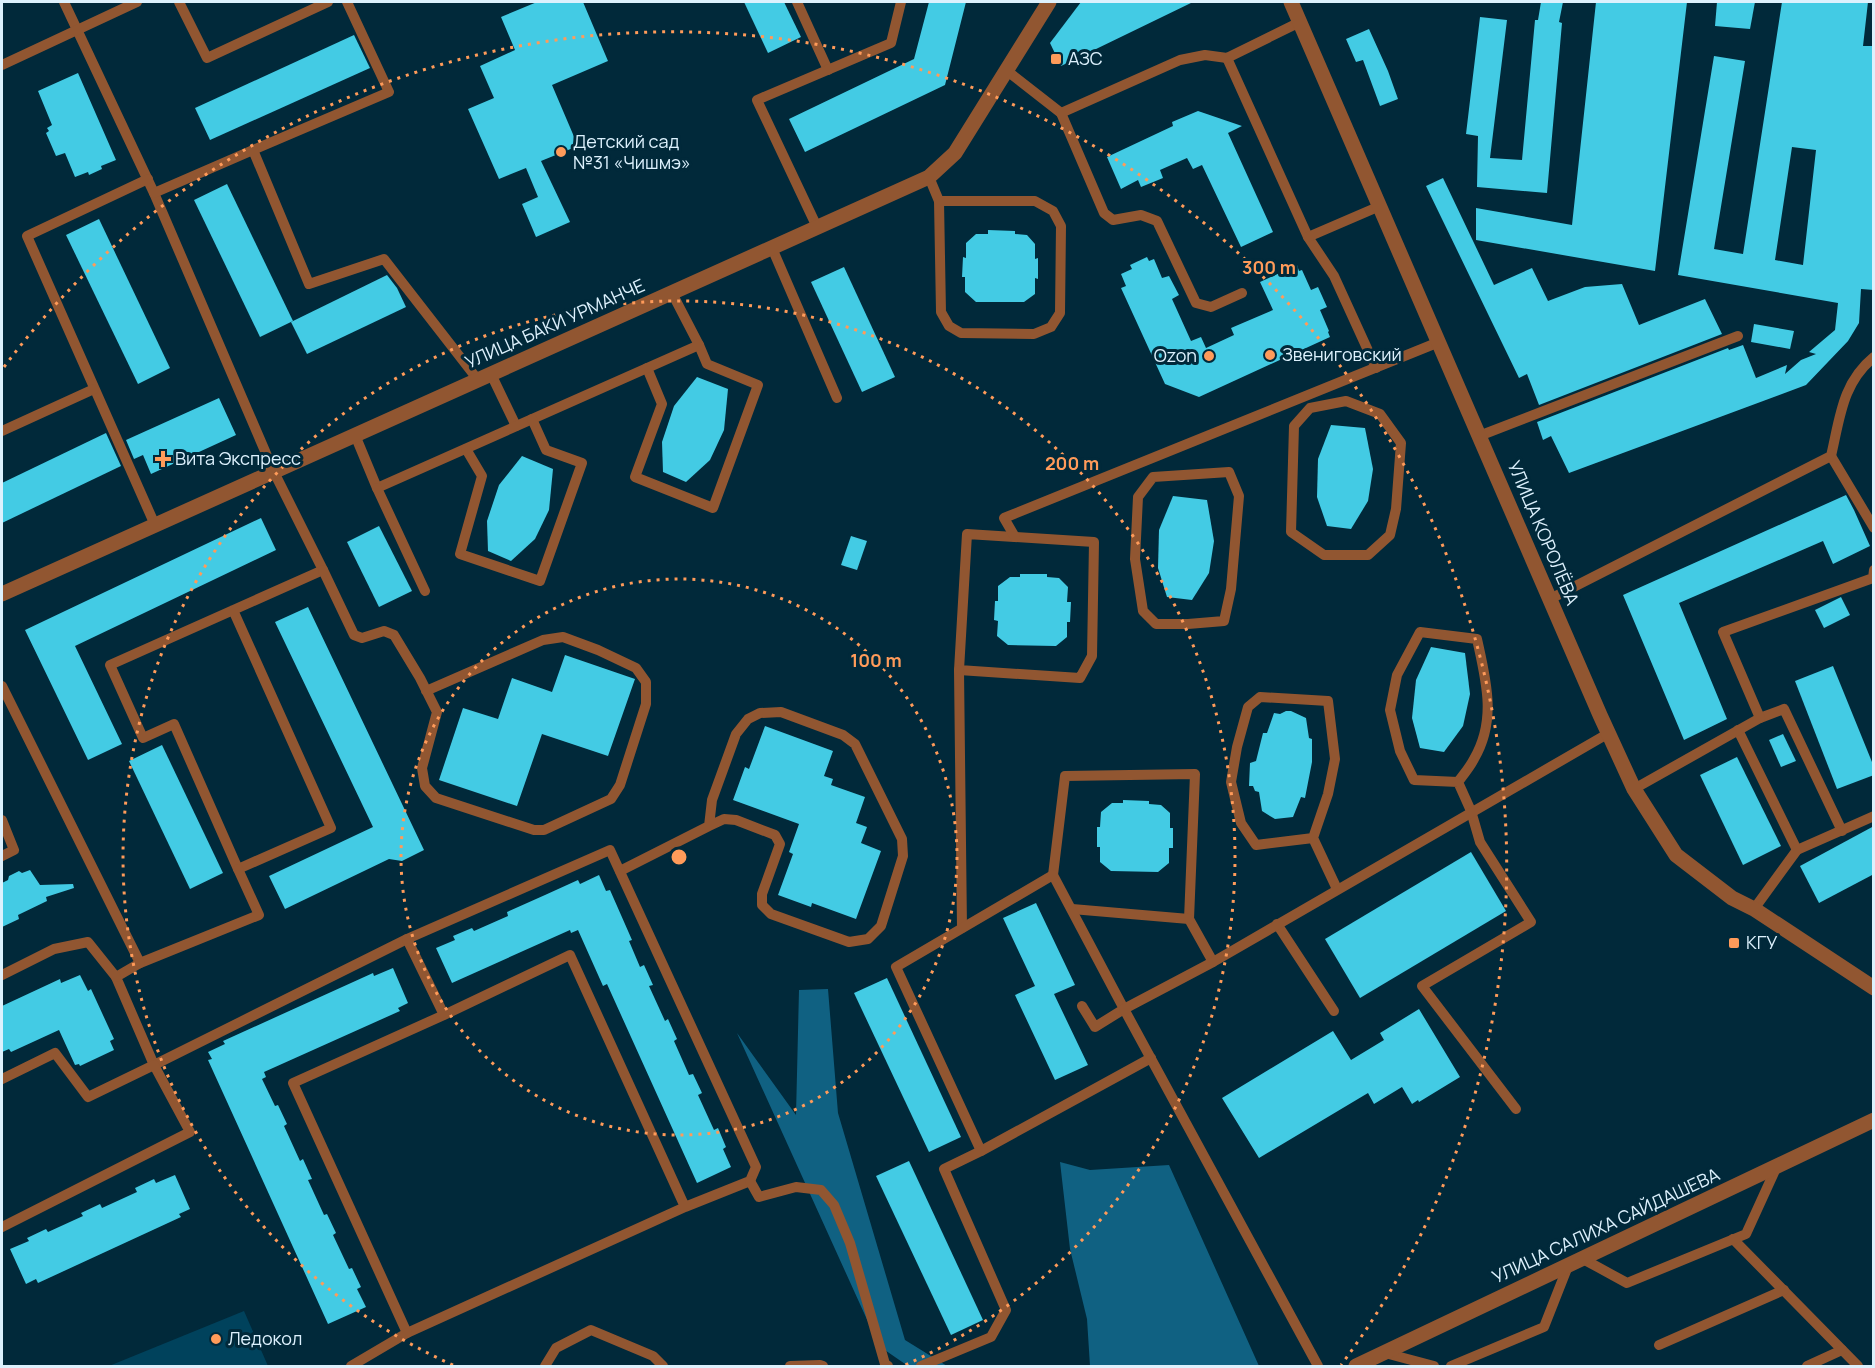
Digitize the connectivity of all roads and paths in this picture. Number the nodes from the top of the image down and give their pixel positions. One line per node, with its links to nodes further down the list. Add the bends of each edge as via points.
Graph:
1 (64, 2): 11 (lane)
2 (137, 2): 11 (lane)
3 (179, 2): 4 (lane, via 207,58)
4 (328, 2)
5 (347, 2): 17 (lane, via 389,92)
6 (797, 2): 14 (lane)
7 (901, 2): 14 (lane, via 891,43)
8 (1049, 2): 15 (street, УЛИЦА БАКИ УРМАНЧЕ)
9 (1291, 2): 10 (street, УЛИЦА КОРОЛЁВА)
10 (1300, 22): 12 (lane); 22 (street, УЛИЦА КОРОЛЁВА)
11 (77, 30): 13 (lane); 19 (lane)
12 (1227, 58): 16 (lane, via 1205,54 1180,60); 24 (lane)
13 (2, 65)
14 (828, 70): 23 (lane, via 757,100)
15 (1006, 70): 16 (lane); 18 (street, УЛИЦА БАКИ УРМАНЧЕ, via 955,153)
16 (1061, 113): 27 (lane, via 1104,213 1113,220 1141,215 1157,221 1196,303 1211,307)
17 (253, 150): 20 (lane); 34 (lane, via 309,284 384,259)
18 (929, 177): 21 (lane); 23 (street, УЛИЦА БАКИ УРМАНЧЕ)
19 (148, 179): 20 (lane); 35 (lane, via 27,236)
20 (154, 193): 47 (lane)
21 (939, 201): 21 (lane, via 941,312 949,326 961,333 1034,334 1051,327 1060,313 1061,225 1053,211 1035,201)
22 (1380, 206): 24 (lane); 29 (street, УЛИЦА КОРОЛЁВА)
23 (817, 227): 25 (street, УЛИЦА БАКИ УРМАНЧЕ)
24 (1308, 237): 33 (lane, via 1334,276)
25 (772, 248): 26 (street, УЛИЦА БАКИ УРМАНЧЕ); 37 (lane)
26 (672, 292): 30 (lane); 34 (street, УЛИЦА БАКИ УРМАНЧЕ)
27 (1242, 293)
28 (1738, 336): 43 (lane)
29 (1439, 342): 33 (lane); 43 (street, УЛИЦА КОРОЛЁВА)
30 (699, 345): 32 (lane); 32 (lane, via 706,364 758,385 713,508 635,477 662,404)
31 (1874, 357): 45 (lane, via 1861,368 1845,395)
32 (647, 368): 39 (lane)
33 (1376, 368): 36 (lane)
34 (484, 377): 40 (lane); 42 (street, УЛИЦА БАКИ УРМАНЧЕ)
35 (94, 389): 41 (lane); 50 (lane)
36 (1310, 394): 38 (lane); 46 (lane)
37 (837, 398)
38 (1310, 408): 38 (lane, via 1294,426 1291,532 1324,555 1368,555 1390,535 1401,442 1380,414 1346,401)
39 (532, 419): 40 (lane); 44 (lane, via 546,450 582,463 540,581 460,554 482,476)
40 (516, 426): 44 (lane)
41 (2, 431)
42 (355, 435): 47 (street, УЛИЦА БАКИ УРМАНЧЕ); 49 (lane)
43 (1479, 436): 59 (street, УЛИЦА КОРОЛЁВА)
44 (466, 449): 49 (lane)
45 (1831, 456): 51 (lane); 59 (lane)
46 (1149, 459): 48 (lane); 52 (lane, via 1004,518)
47 (274, 472): 50 (street, УЛИЦА БАКИ УРМАНЧЕ); 53 (lane)
48 (1153, 477): 48 (lane, via 1138,497 1135,559 1143,611 1156,624 1224,621 1231,589 1239,496 1229,472)
49 (377, 488): 57 (lane)
50 (155, 525): 58 (street, УЛИЦА БАКИ УРМАНЧЕ)
51 (1874, 528)
52 (1015, 537): 61 (lane, via 967,534); 61 (lane, via 1094,542 1092,656 1080,678)
53 (323, 570): 60 (lane); 63 (lane, via 354,635 362,638 384,631 394,635)
54 (1874, 570): 55 (lane)
55 (1873, 578): 56 (lane); 64 (lane, via 1723,632)
56 (1874, 585)
57 (425, 591)
58 (2, 594)
59 (1550, 599): 66 (street, УЛИЦА КОРОЛЁВА)
60 (232, 610): 77 (lane, via 330,828); 77 (lane, via 110,665 142,738 174,724)
61 (959, 670): 85 (lane)
62 (2, 686): 88 (lane)
63 (426, 691): 63 (lane, via 543,640 563,638 636,668 646,682 646,704 620,785 611,799 544,830 534,830 436,798 425,786 422,768 437,712)
64 (1760, 718): 65 (lane); 73 (lane, via 1784,710)
65 (1738, 730): 68 (lane); 75 (lane)
66 (1609, 733): 68 (street, УЛИЦА КОРОЛЁВА); 69 (lane)
67 (1458, 782): 67 (lane, via 1414,780 1400,751 1390,710 1397,675 1420,632 1477,639 1488,688 1487,722 1476,757); 69 (lane)
68 (1634, 789): 82 (street, УЛИЦА КОРОЛЁВА, via 1676,855 1732,898)
69 (1472, 811): 80 (lane); 99 (lane, via 1480,842 1531,922 1422,986)
70 (1874, 816): 73 (lane)
71 (2, 820): 76 (lane, via 14,850)
72 (709, 826): 72 (lane, via 724,819 736,820 775,835 780,844 762,894 762,905 771,914 849,942 868,939 880,926 903,856 902,839 855,744 843,735 781,712 760,713 748,719 736,734 712,800); 78 (lane)
73 (1842, 831): 75 (lane)
74 (1313, 838): 74 (lane, via 1256,844 1241,823 1231,782 1248,707 1260,697 1328,701 1335,759); 80 (lane)
75 (1797, 850): 82 (lane)
76 (2, 856)
77 (238, 869): 88 (lane, via 259,915)
78 (620, 871): 86 (lane, via 610,850); 103 (lane, via 756,1167)
79 (1053, 875): 81 (lane); 83 (lane, via 1065,776 1196,774); 85 (lane)
80 (1337, 889): 84 (lane)
81 (1071, 909): 83 (lane); 93 (lane)
82 (1754, 909): 91 (street, УЛИЦА КОРОЛЁВА)
83 (1189, 919): 87 (lane)
84 (1277, 924): 87 (lane); 94 (lane)
85 (962, 928): 101 (lane, via 896,967)
86 (407, 939): 95 (lane); 97 (lane)
87 (1213, 962): 93 (lane)
88 (140, 963): 90 (lane)
89 (2, 975): 90 (lane, via 54,949 88,942)
90 (116, 977): 97 (lane)
91 (1874, 988)
92 (1082, 1006): 93 (lane, via 1095,1027)
93 (1124, 1009): 96 (lane)
94 (1334, 1011)
95 (444, 1015): 104 (lane, via 570,955); 110 (lane, via 293,1083)
96 (1151, 1058): 101 (lane); 121 (lane)
97 (154, 1065): 98 (lane, via 88,1097 55,1053); 105 (lane, via 190,1132)
98 (2, 1079)
99 (1515, 1109)
100 (1874, 1120): 102 (street, УЛИЦА САЛИХА САЙДАШЕВА)
101 (981, 1151): 120 (lane, via 944,1169 1005,1310 991,1338)
102 (1777, 1166): 106 (lane, via 1746,1234); 107 (street, УЛИЦА САЛИХА САЙДАШЕВА)
103 (750, 1181): 104 (lane); 119 (lane, via 759,1197 796,1187 821,1190 834,1204)
104 (685, 1207): 110 (lane)
105 (2, 1227)
106 (1733, 1239): 107 (lane, via 1627,1283); 109 (lane)
107 (1583, 1259): 108 (street, УЛИЦА САЛИХА САЙДАШЕВА)
108 (1568, 1266): 113 (street, УЛИЦА САЛИХА САЙДАШЕВА); 124 (lane, via 1544,1328)
109 (1784, 1290): 111 (lane); 112 (lane)
110 (407, 1333): 114 (lane)
111 (1659, 1345)
112 (1842, 1350): 125 (lane); 126 (lane)
113 (1385, 1353): 122 (street, УЛИЦА САЛИХА САЙДАШЕВА); 123 (lane)
114 (351, 1366)
115 (545, 1366): 116 (lane, via 556,1348 591,1330 653,1356)
116 (663, 1366)
117 (790, 1366): 118 (lane)
118 (823, 1366)
119 (888, 1366)
120 (921, 1366)
121 (1318, 1366)
122 (1356, 1366)
123 (1434, 1366)
124 (1451, 1366)
125 (1807, 1366)
126 (1858, 1366)

